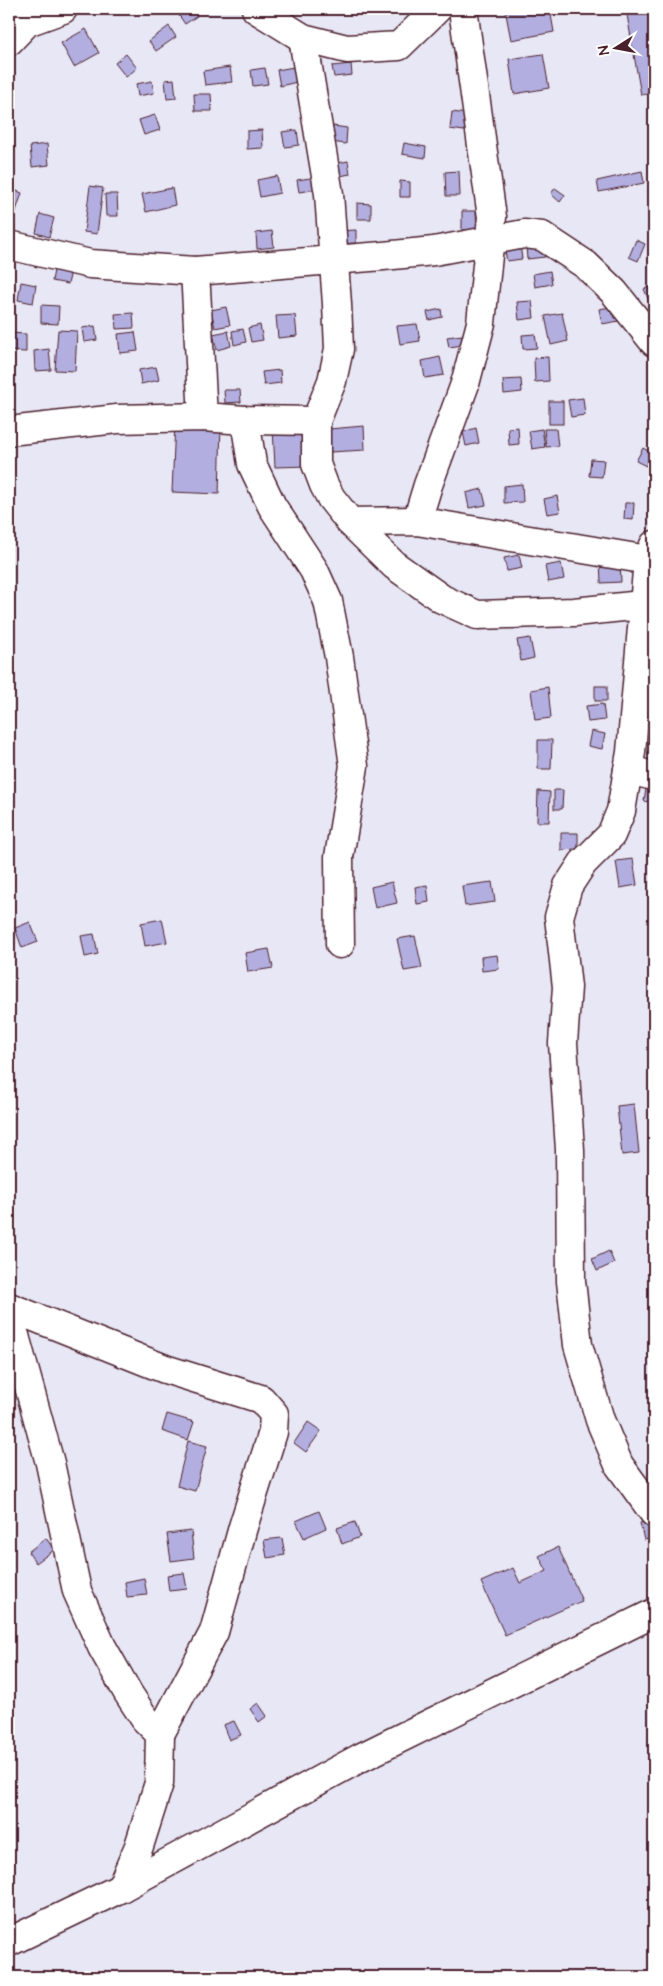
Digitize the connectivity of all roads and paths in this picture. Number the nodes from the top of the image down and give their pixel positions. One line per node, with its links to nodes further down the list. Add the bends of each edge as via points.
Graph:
1 (63, 9): 6 (street, via 27,22)
2 (256, 9): 5 (street)
3 (437, 9): 5 (street, via 399,46 347,49)
4 (463, 9): 7 (street, via 492,217)
5 (303, 38): 9 (street, via 329,194)
6 (9, 42)
7 (490, 242): 9 (street, via 434,251); 11 (street, via 524,234 542,236 586,265 614,292); 16 (street, via 481,323 465,384)
8 (9, 245): 10 (street, via 90,264)
9 (334, 260): 10 (street); 14 (street, via 339,349 332,380)
10 (194, 271): 12 (street)
11 (654, 342)
12 (203, 417): 13 (street); 15 (street, via 117,419)
13 (245, 420): 14 (street); 22 (street, via 252,464 272,506 314,570 328,602 339,657 354,766 339,857)
14 (316, 421): 17 (street, via 316,464 324,485)
15 (9, 431)
16 (418, 521): 17 (street); 18 (street)
17 (350, 522): 19 (street, via 394,565 442,599 477,615 529,615)
18 (651, 552): 19 (street)
19 (648, 603): 20 (street)
20 (628, 770): 21 (street); 25 (street, via 621,812 612,835 583,863 568,886 558,917 566,987 563,1043 570,1150 571,1281 578,1345 600,1420 619,1465)
21 (654, 776)
22 (340, 944)
23 (9, 1307): 27 (street, via 165,1370 261,1399 274,1414 273,1432 214,1632)
24 (9, 1314): 27 (street, via 50,1464 77,1591 128,1693 145,1719)
25 (654, 1513)
26 (654, 1613): 28 (street, via 360,1758)
27 (160, 1734): 28 (street, via 159,1783)
28 (122, 1888): 29 (street)
29 (9, 1942)

